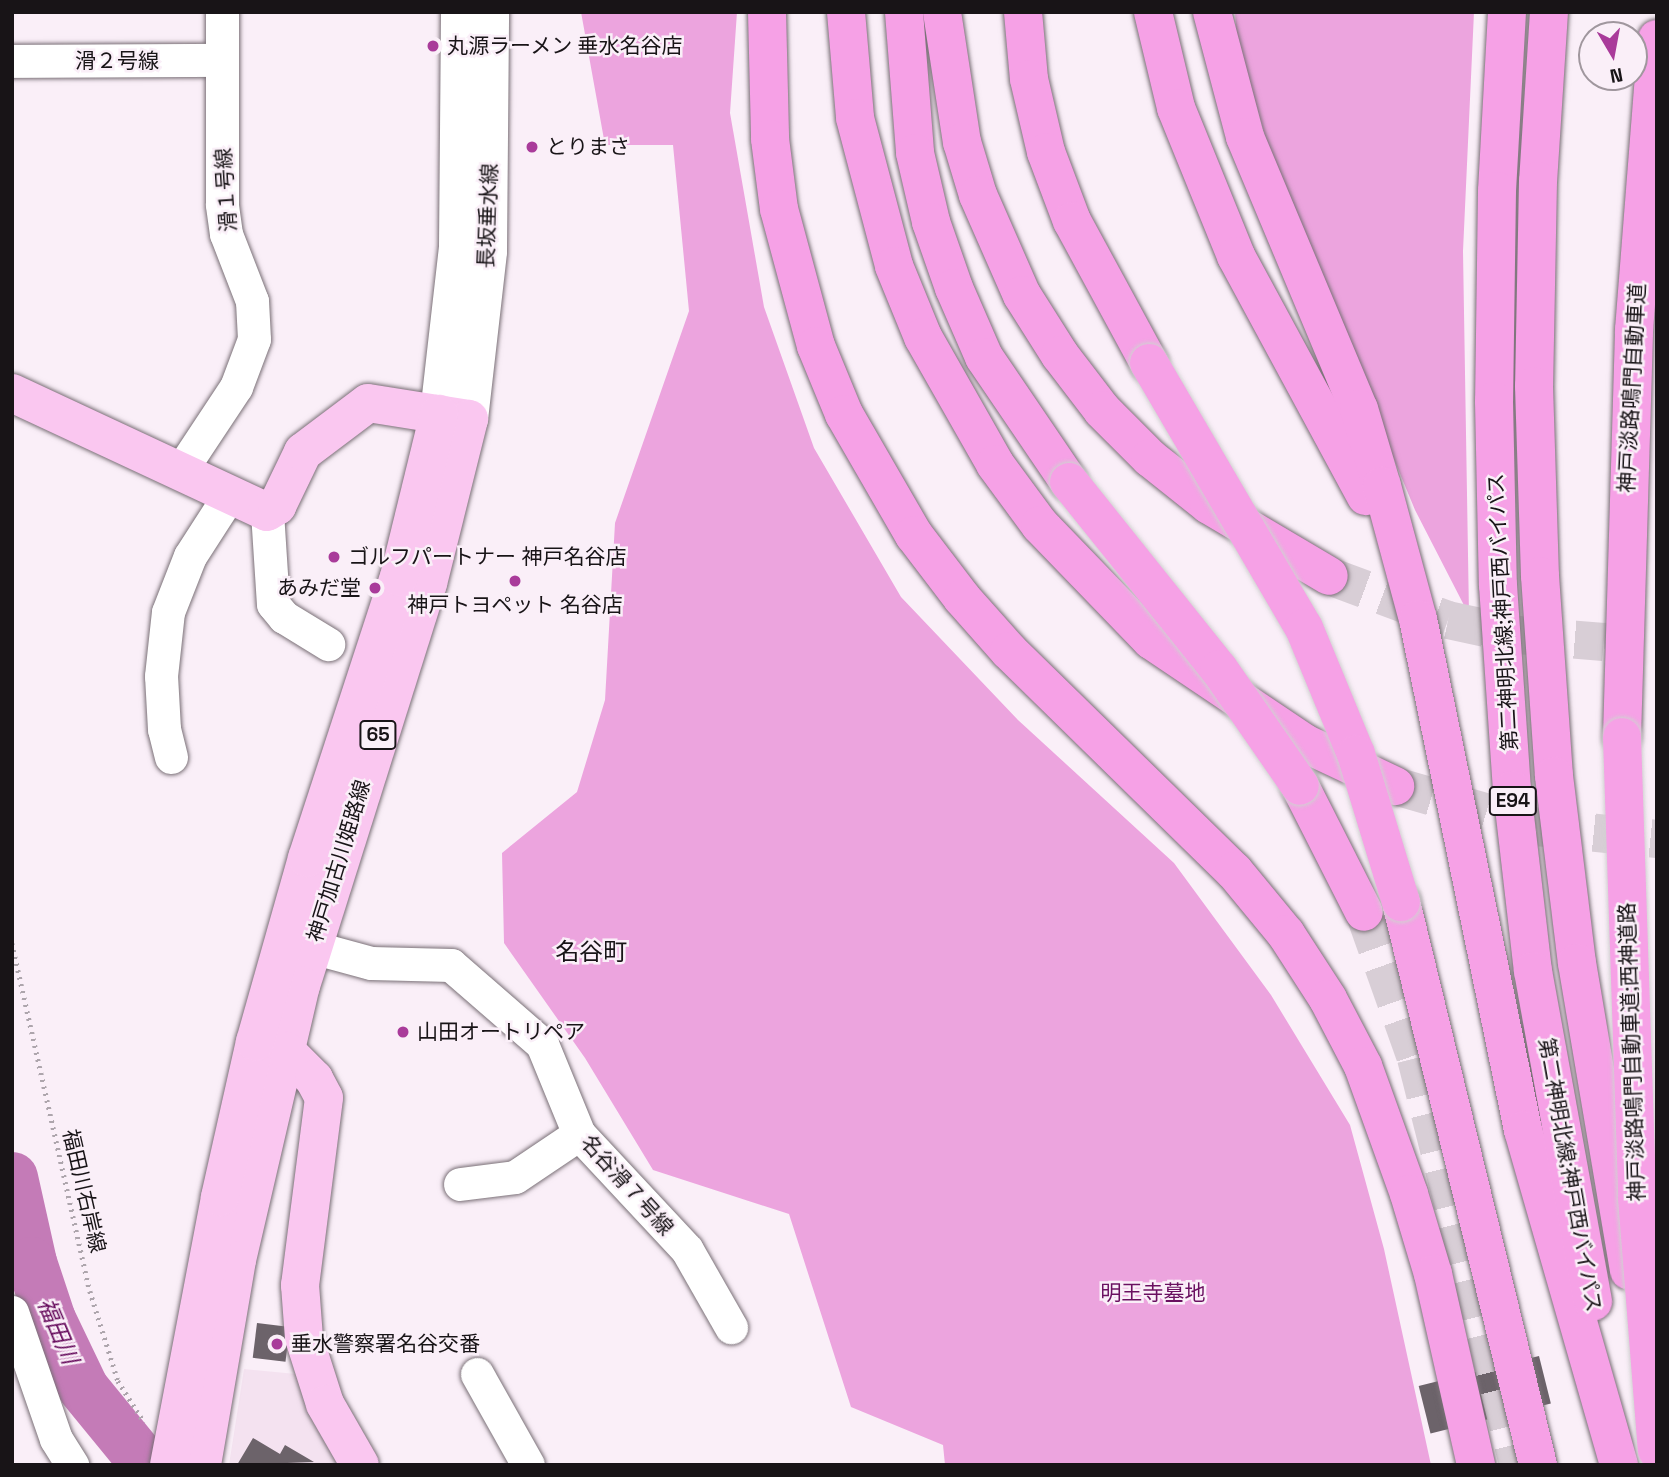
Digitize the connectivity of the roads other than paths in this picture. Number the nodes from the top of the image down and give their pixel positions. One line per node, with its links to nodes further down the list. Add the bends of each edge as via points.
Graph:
1 (222, 12): 14 (street, 滑１号線)
2 (460, 12): 17 (main road, 長坂垂水線)
3 (490, 12): 17 (main road, 長坂垂水線, via 488,251)
4 (767, 12): 41 (highway, via 769,125 779,209 816,346 844,414 906,524 962,598 1009,651 1234,871 1286,934 1328,999 1363,1066 1402,1171 1433,1274)
5 (846, 12): 26 (highway, via 855,118 894,267 923,337 995,464 1066,554 1151,640 1304,743)
6 (904, 12): 27 (highway, bridge, via 915,153 931,222 984,357 1069,482 1219,669 1300,786)
7 (942, 12): 21 (highway, via 962,142 978,195 1022,295 1060,355 1102,410 1150,458 1209,505)
8 (1023, 12): 42 (highway, bridge, via 1029,79 1046,152 1072,221 1304,628 1356,754 1401,902)
9 (1153, 12): 23 (highway, via 1176,108 1205,186 1236,256 1364,491)
10 (1212, 12): 23 (highway, via 1245,137 1359,409 1412,595)
11 (1507, 12): 44 (highway, 第二神明北線;神戸西バイパス / E94, via 1494,401 1498,585 1512,790 1533,971)
12 (1549, 12): 35 (highway, 第二神明北線;神戸西バイパス / E94, via 1534,386 1540,576 1554,775 1604,1131)
13 (1657, 39): 24 (highway, 神戸淡路鳴門自動車道, via 1633,344)
14 (222, 60): 15 (street, 滑２号線); 18 (street, 滑１号線, via 222,204 226,234 252,300 254,339 236,387)
15 (12, 61)
16 (12, 393): 18 (main road)
17 (454, 416): 20 (main road, via 368,403 303,452 277,506); 28 (main road, 神戸加古川姫路線 / 65, via 428,583); 29 (main road, 神戸加古川姫路線 / 65, via 307,858)
18 (181, 470): 19 (main road)
19 (230, 494): 20 (main road); 25 (street, via 190,556 168,612 161,676 164,729)
20 (267, 512): 22 (street, via 273,604 284,617)
21 (1329, 576)
22 (328, 644)
23 (1431, 683): 43 (highway, via 1523,1130)
24 (1622, 737): 36 (highway, 神戸淡路鳴門自動車道;西神道路, bridge, via 1637,1184)
25 (171, 757)
26 (1395, 786)
27 (1364, 912)
28 (312, 947): 29 (main road, 神戸加古川姫路線 / 65); 30 (street, 名谷滑７号線, via 371,963 451,965 542,1044)
29 (271, 1046): 37 (main road, 神戸加古川姫路線 / 65, via 237,1260); 39 (main road, via 320,1087 325,1115 303,1263 304,1338 325,1404)
30 (579, 1134): 31 (street, via 515,1177); 33 (street, 名谷滑７号線, via 687,1250)
31 (460, 1184)
32 (12, 1312): 38 (street, via 56,1439)
33 (731, 1326)
34 (477, 1374): 40 (street)
35 (1657, 1407)
36 (1657, 1450)
37 (180, 1463)
38 (72, 1465)
39 (360, 1465)
40 (528, 1465)
41 (1476, 1465)
42 (1538, 1465)
43 (1619, 1465)
44 (1627, 1465)

